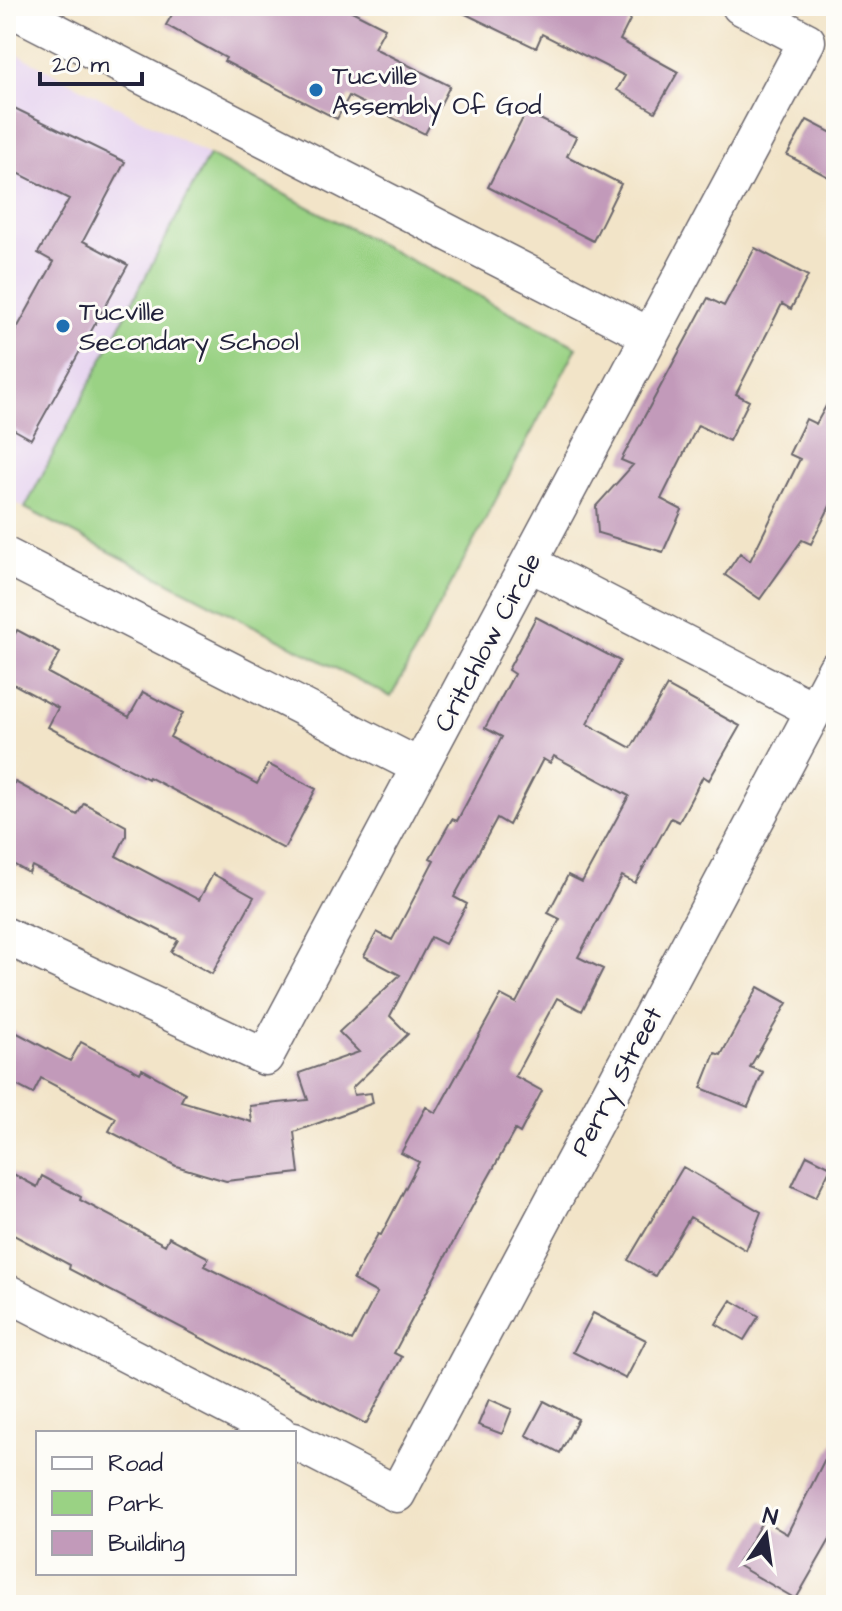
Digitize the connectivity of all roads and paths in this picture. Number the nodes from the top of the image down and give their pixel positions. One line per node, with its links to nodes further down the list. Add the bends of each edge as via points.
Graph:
1 (6, 6): 3 (street)
2 (740, 6): 3 (street, Critchlow Circle, via 807,41)
3 (650, 336): 5 (street, Critchlow Circle)
4 (6, 556): 8 (street)
5 (529, 563): 7 (street); 8 (street, Critchlow Circle)
6 (836, 669): 7 (street, Perry Street)
7 (814, 710): 12 (street, Perry Street, via 397,1494)
8 (420, 767): 9 (street, Critchlow Circle, via 265,1057)
9 (6, 936)
10 (6, 1292): 11 (street)
11 (275, 1431)
12 (296, 1442)

